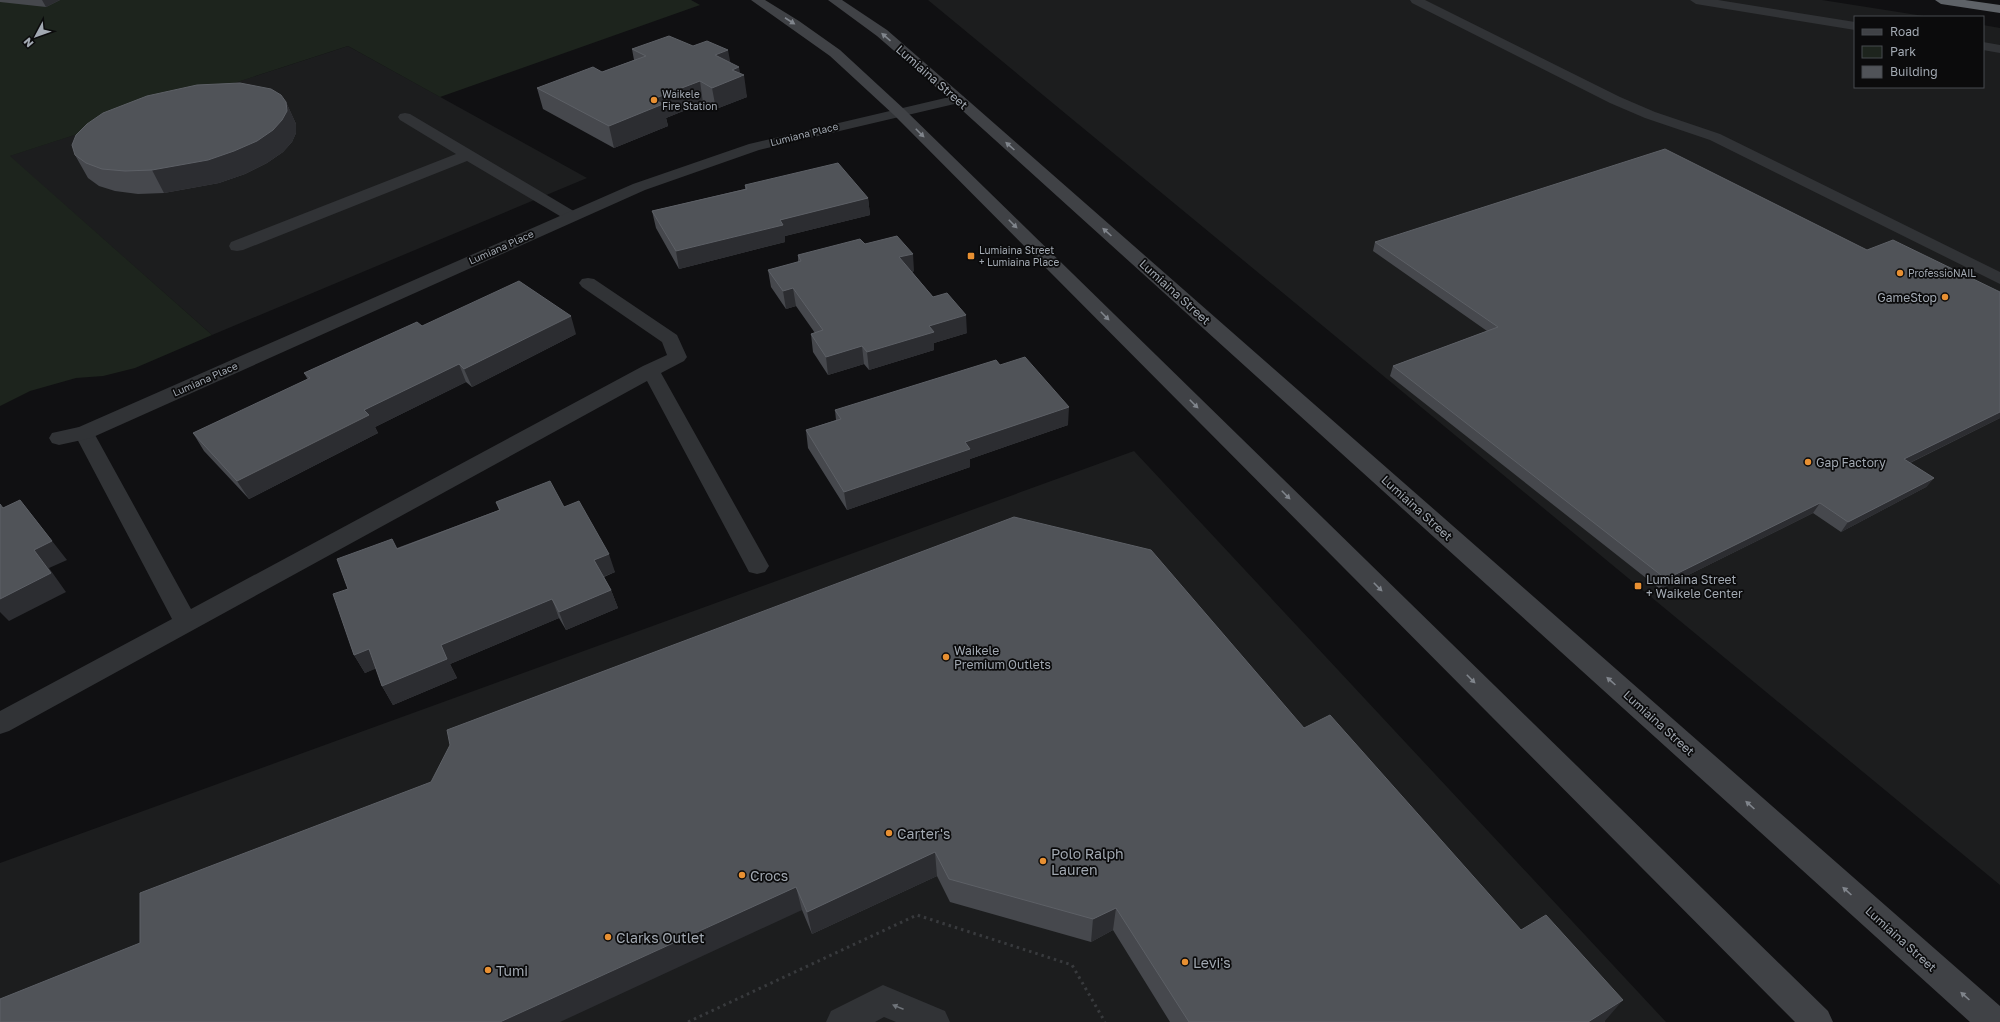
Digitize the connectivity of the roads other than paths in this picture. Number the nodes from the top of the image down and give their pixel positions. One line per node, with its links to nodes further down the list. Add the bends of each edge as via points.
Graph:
1 (758, 0): 11 (main road, one-way to 11, via 835,53)
2 (834, 0): 10 (main road, Lumiaina Street, one-way to 2, via 882,33)
3 (1416, 0): 16 (street, via 1615,100 1715,137)
4 (1696, 0): 7 (street)
5 (1941, 0): 6 (highway)
6 (2000, 9)
7 (1854, 26)
8 (1984, 46): 9 (street)
9 (2000, 49)
10 (958, 99): 11 (street, Lumiana Place); 27 (main road, Lumiaina Street, one-way to 10)
11 (899, 112): 14 (street, Lumiana Place, via 797,136 712,160); 26 (main road, one-way to 26)
12 (404, 117): 13 (street)
13 (468, 155): 14 (street); 15 (street)
14 (571, 216): 19 (street, Lumiana Place)
15 (237, 246)
16 (2000, 279)
17 (588, 283): 18 (street, via 670,339 677,356)
18 (650, 370): 21 (street); 22 (street)
19 (84, 433): 20 (street, Lumiana Place); 22 (street)
20 (59, 438)
21 (757, 566)
22 (186, 622): 23 (street)
23 (0, 723)
24 (842, 1022): 25 (street, one-way to 24, via 883,1002)
25 (934, 1022)
26 (1817, 1022)
27 (1994, 1022)

